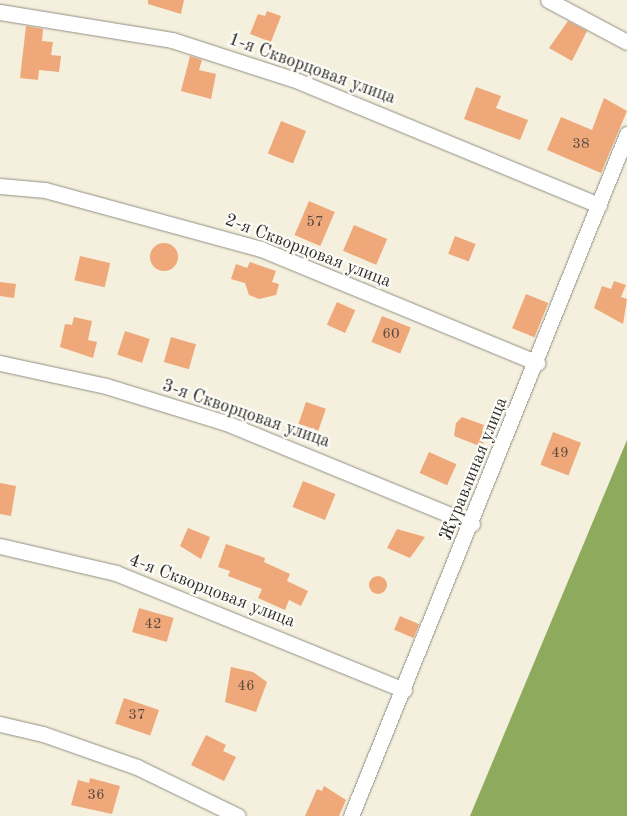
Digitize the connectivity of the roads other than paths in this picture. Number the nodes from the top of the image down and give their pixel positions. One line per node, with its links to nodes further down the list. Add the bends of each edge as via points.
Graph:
1 (548, 0): 3 (street)
2 (0, 12): 6 (street, 1-я Скворцовая улица, via 172,40 302,82)
3 (627, 42)
4 (627, 134): 6 (street, Журавлиная улица)
5 (0, 186): 8 (street, 2-я Скворцовая улица, via 44,190 261,250)
6 (599, 205): 8 (street, Журавлиная улица)
7 (0, 363): 9 (street, 3-я Скворцовая улица, via 106,386 226,423)
8 (537, 363): 9 (street, Журавлиная улица)
9 (472, 524): 11 (street, Журавлиная улица)
10 (0, 546): 11 (street, 4-я Скворцовая улица, via 116,573)
11 (404, 690): 14 (street, Журавлиная улица)
12 (0, 724): 13 (street, via 43,734 137,767)
13 (238, 816)
14 (351, 816)

